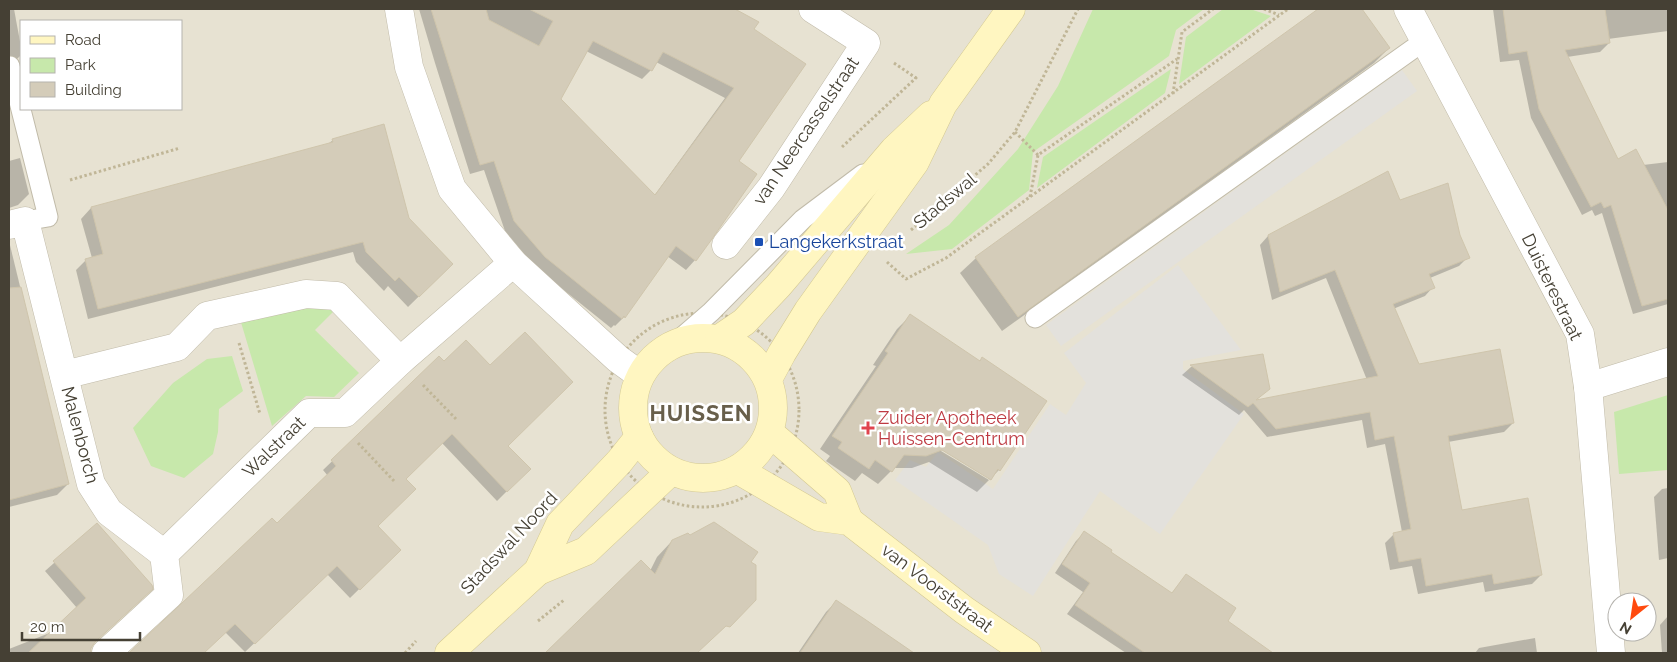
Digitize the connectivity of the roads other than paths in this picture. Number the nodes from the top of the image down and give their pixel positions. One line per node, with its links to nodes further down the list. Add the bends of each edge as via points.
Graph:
1 (399, 9): 13 (street, via 409,67 452,189)
2 (813, 9): 12 (street, van Neercasselstraat, via 866,43 771,188)
3 (1011, 9): 7 (main road)
4 (1408, 9): 5 (street, Duisterestraat)
5 (1424, 41): 14 (lane); 22 (street, Duisterestraat, via 1580,334)
6 (10, 66): 8 (lane)
7 (943, 104): 10 (main road); 21 (main road, via 915,162 808,311 782,353)
8 (20, 105)
9 (21, 110): 11 (lane, via 48,217)
10 (894, 150): 15 (main road, via 778,286 744,322); 16 (lane, via 803,219 711,312)
11 (17, 223): 19 (street, Malenborch)
12 (726, 245)
13 (513, 263): 17 (street, Walstraat); 20 (street, via 618,359)
14 (1035, 318)
15 (719, 339): 16 (main road, via 696,338); 21 (main road, via 748,353)
16 (674, 344): 20 (main road, via 654,357)
17 (400, 361): 19 (street, Malenborch, via 337,296 306,294 207,316 177,347); 28 (street, Walstraat, via 345,413 308,413)
18 (1668, 362): 22 (street)
19 (64, 375): 28 (street, Malenborch, via 91,484 109,512)
20 (640, 375): 24 (main road, via 633,395 633,416)
21 (781, 380): 23 (main road)
22 (1588, 387): 33 (street, Duisterestraat)
23 (770, 432): 25 (main road, via 758,454); 27 (main road, via 838,491)
24 (639, 437): 26 (main road, via 647,451); 29 (main road, Stadswal Noord, via 560,524)
25 (738, 470): 26 (main road, via 717,478 693,478); 27 (main road, via 819,517)
26 (671, 471): 29 (main road, Stadswal Noord, via 586,551)
27 (849, 521): 32 (main road, van Voorststraat, via 964,610)
28 (164, 554): 30 (street, via 169,595)
29 (538, 571): 31 (main road, Stadswal Noord)
30 (106, 653)
31 (449, 653)
32 (1027, 653)
33 (1611, 653)

